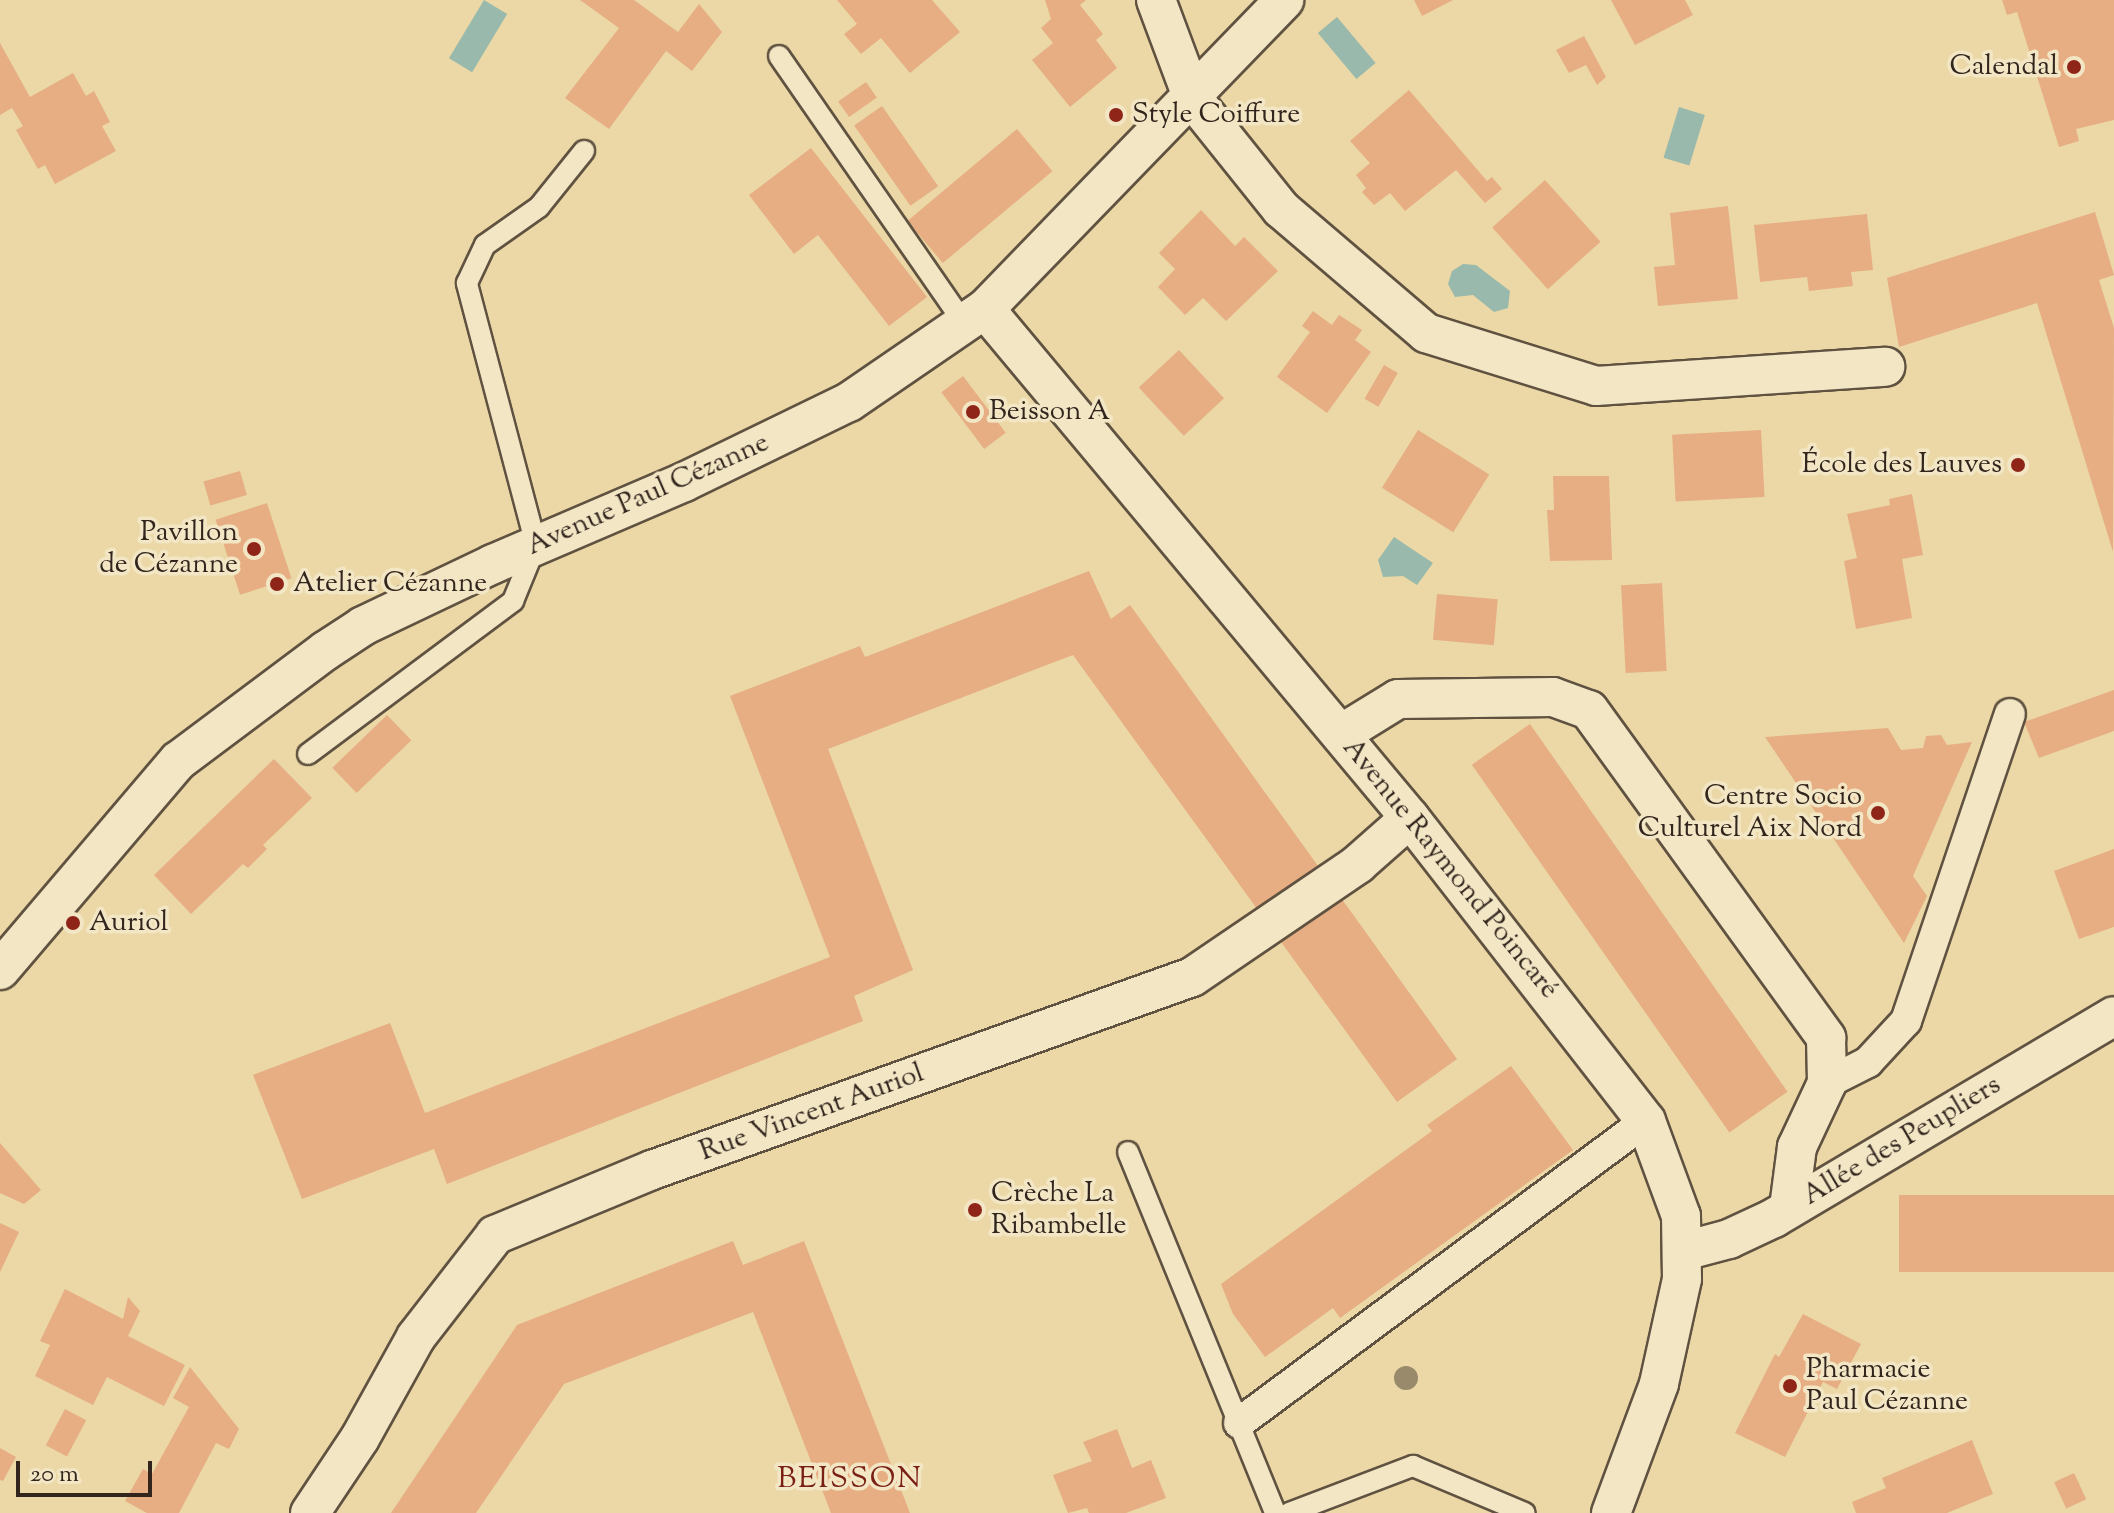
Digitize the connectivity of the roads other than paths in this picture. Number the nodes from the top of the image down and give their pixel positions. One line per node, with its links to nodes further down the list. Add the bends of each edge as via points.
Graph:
1 (1156, 0): 4 (street)
2 (1284, 0): 4 (street, Avenue Paul Cézanne)
3 (779, 56): 6 (lane)
4 (1193, 99): 6 (street, Avenue Paul Cézanne); 7 (street, via 1281,209 1426,333 1596,386)
5 (584, 151): 8 (lane, via 539,207 485,245 467,283)
6 (974, 316): 8 (street, Avenue Paul Cézanne, via 849,402 684,482); 10 (street, Avenue Raymond Poincaré)
7 (1885, 367)
8 (536, 545): 11 (lane, via 513,601); 13 (street, Avenue Paul Cézanne, via 363,626 178,761)
9 (2010, 714): 15 (street, via 1906,1021 1868,1062)
10 (1341, 734): 12 (street, Avenue Raymond Poincaré); 15 (street, via 1398,699 1553,697 1589,710 1826,1038)
11 (308, 754)
12 (1410, 818): 16 (street, Avenue Raymond Poincaré); 21 (street, Rue Vincent Auriol, via 1358,864 1192,977 652,1170 495,1235 416,1337 360,1438)
13 (0, 970)
14 (2114, 1016): 18 (street, Allée des Peupliers)
15 (1827, 1083): 18 (street, via 1797,1147)
16 (1646, 1121): 19 (street, Avenue Raymond Poincaré, via 1671,1183); 20 (street)
17 (1128, 1152): 20 (lane)
18 (1789, 1208): 19 (street, Allée des Peupliers, via 1729,1239)
19 (1684, 1251): 25 (street, Avenue Raymond Poincaré, via 1677,1314 1659,1384)
20 (1239, 1423): 22 (lane)
21 (310, 1513)
22 (1275, 1513)
23 (1289, 1513): 24 (lane, via 1413,1466)
24 (1525, 1513)
25 (1611, 1513)

